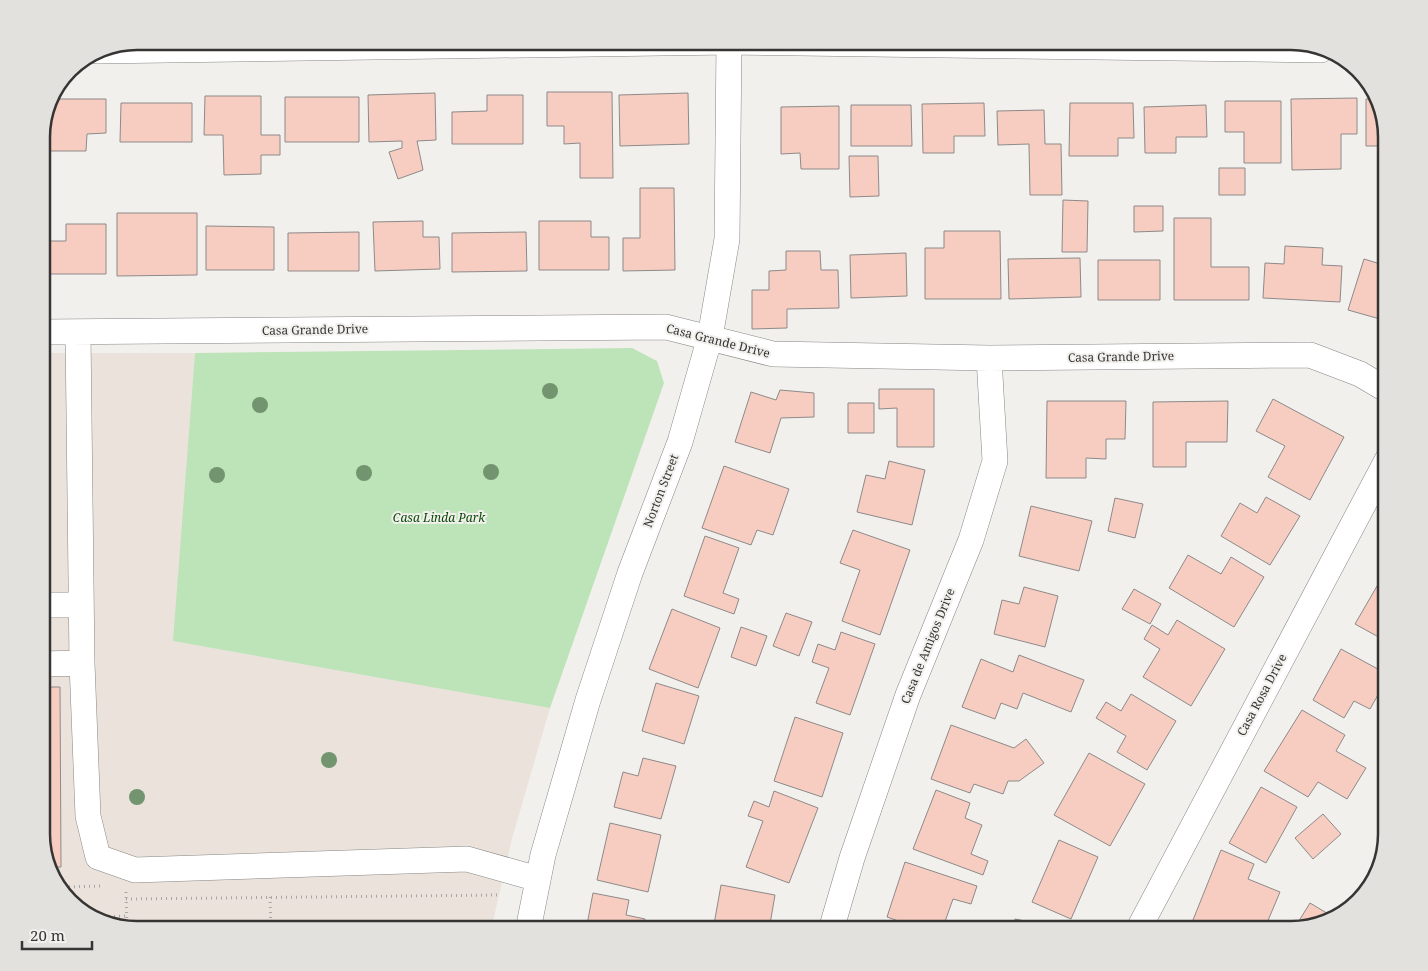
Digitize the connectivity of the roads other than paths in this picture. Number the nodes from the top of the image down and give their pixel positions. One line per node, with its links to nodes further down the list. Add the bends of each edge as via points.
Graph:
1 (167, 50): 3 (street)
2 (729, 50): 5 (street, Norton Street, via 727,239)
3 (131, 51)
4 (78, 332): 5 (street, Casa Grande Drive, via 666,327); 6 (street, Casa Grande Drive); 11 (street)
5 (710, 338): 7 (street, Casa Grande Drive, via 773,354); 14 (street, Norton Street, via 680,442 630,573 588,700)
6 (50, 340)
7 (989, 358): 8 (street, Casa Grande Drive, via 1310,355 1360,374); 16 (street, Casa de Amigos Drive, via 995,461 971,540 908,695)
8 (1378, 385)
9 (1378, 477): 17 (street, Casa Rosa Drive)
10 (50, 597): 11 (street)
11 (81, 605): 12 (street)
12 (82, 663): 13 (street); 14 (street, via 88,816 98,857 135,870 467,859)
13 (50, 664)
14 (538, 879): 15 (street, Norton Street)
15 (530, 921)
16 (834, 921)
17 (1143, 921)

